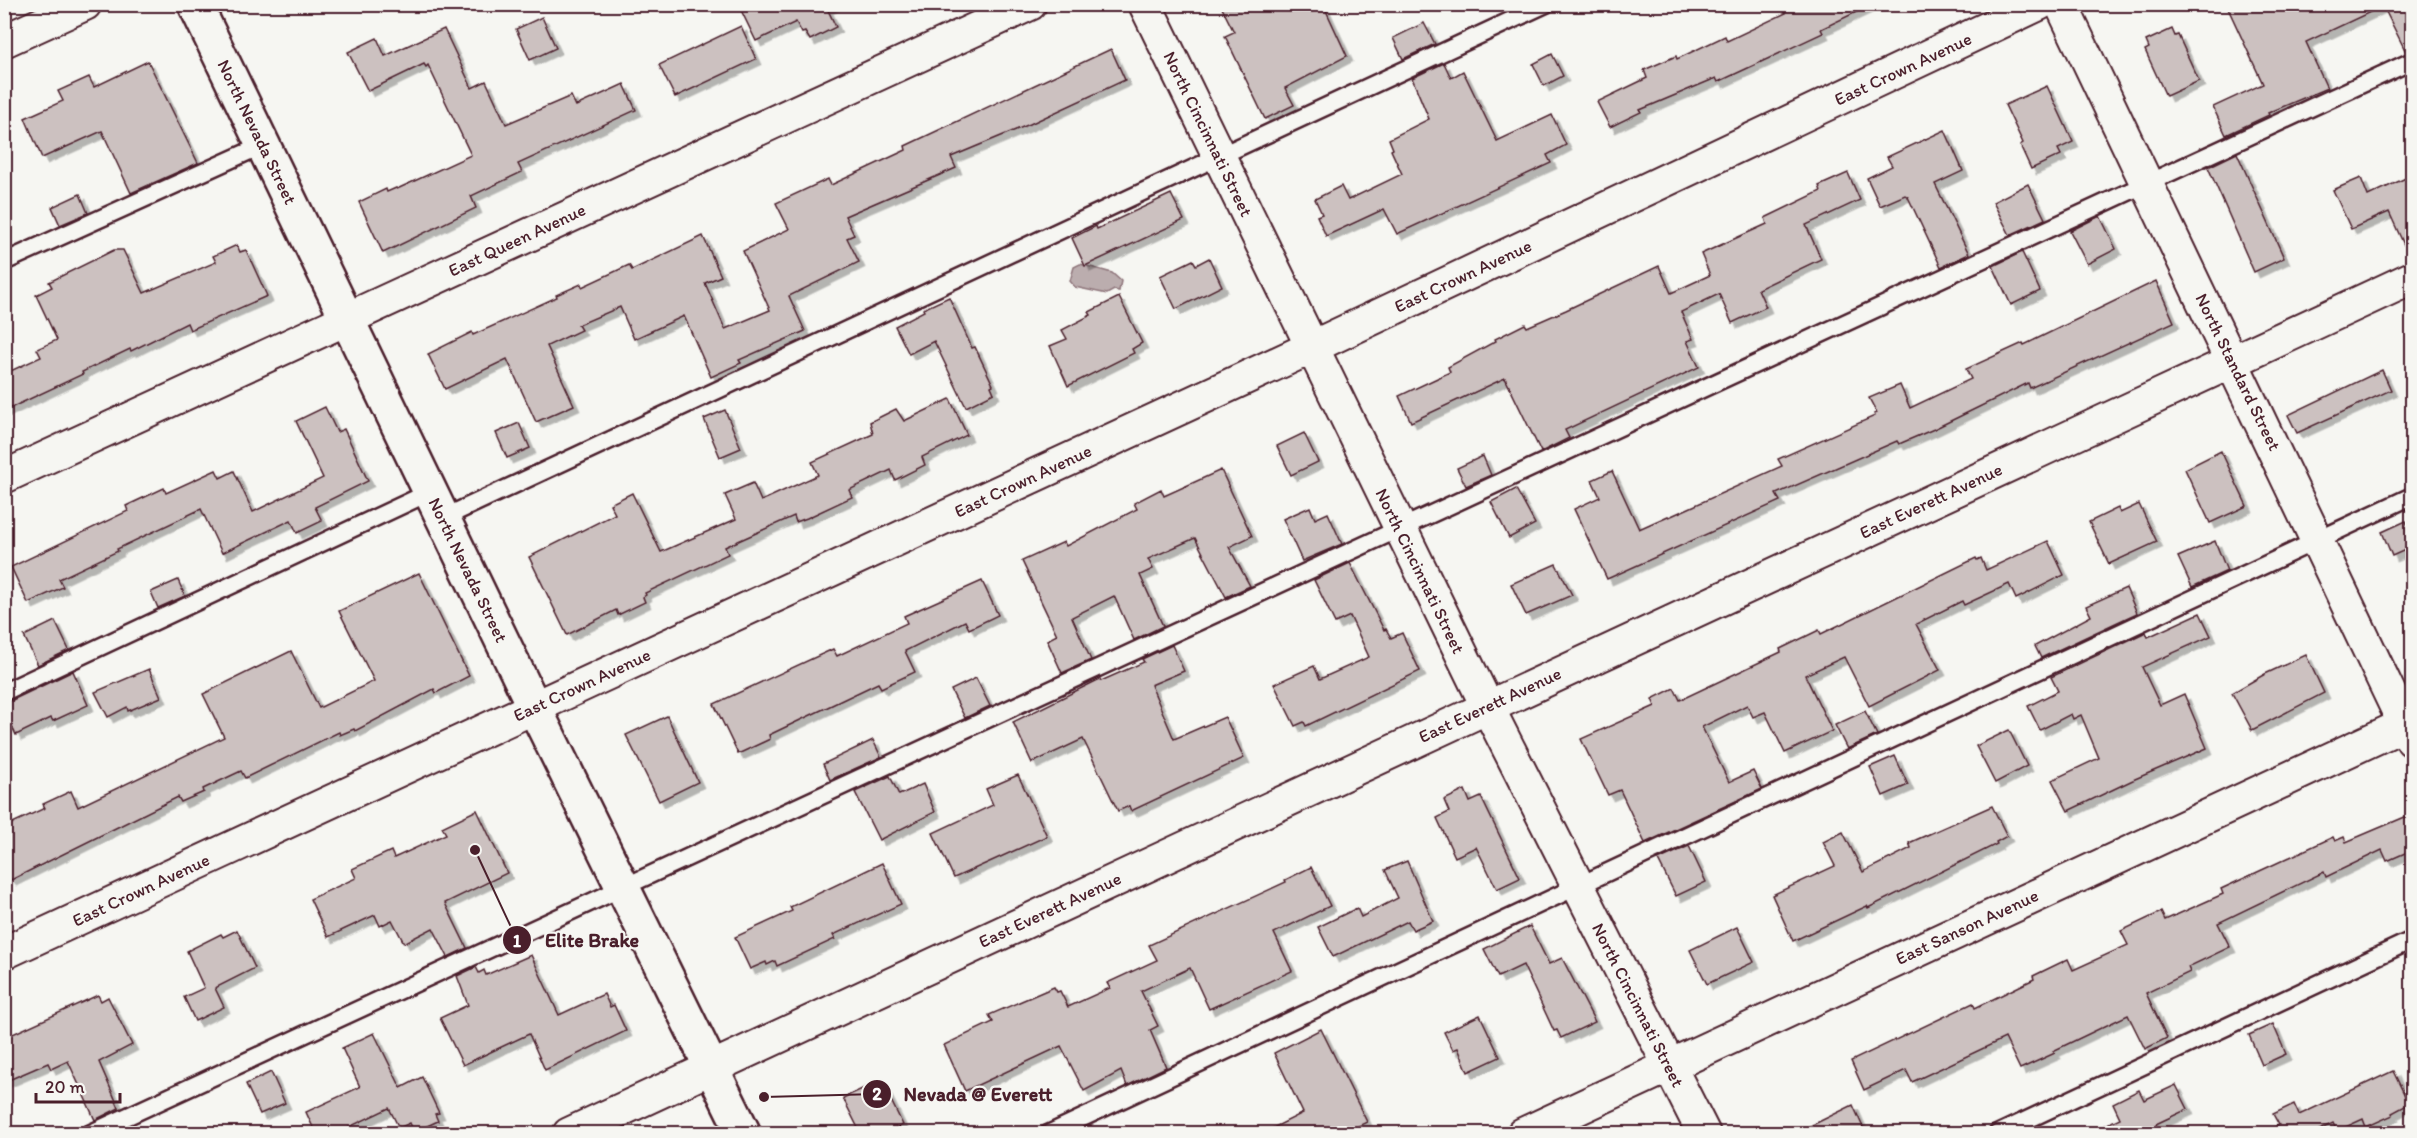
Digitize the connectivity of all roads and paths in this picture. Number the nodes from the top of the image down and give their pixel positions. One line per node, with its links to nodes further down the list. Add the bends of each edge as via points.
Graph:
1 (85, 4): 8 (street)
2 (195, 4): 10 (main road, North Nevada Street)
3 (1030, 4): 15 (street, East Queen Avenue)
4 (1145, 4): 11 (street, North Cincinnati Street)
5 (1546, 4): 11 (lane)
6 (2039, 4): 16 (street, East Crown Avenue)
7 (2061, 4): 12 (street, North Standard Street)
8 (4, 41)
9 (2412, 61): 12 (lane)
10 (263, 145): 13 (lane); 15 (main road, North Nevada Street)
11 (1219, 158): 16 (street, North Cincinnati Street); 20 (lane)
12 (2147, 184): 17 (street, North Standard Street); 21 (lane)
13 (4, 262)
14 (2412, 278): 17 (street, East Everett Avenue)
15 (347, 318): 18 (street, East Queen Avenue); 20 (main road, North Nevada Street)
16 (1310, 348): 21 (street, North Cincinnati Street); 25 (street, East Crown Avenue)
17 (2233, 361): 22 (street, North Standard Street); 24 (street, East Everett Avenue)
18 (4, 477)
19 (2412, 496): 22 (lane)
20 (437, 505): 23 (lane); 25 (main road, North Nevada Street)
21 (1399, 527): 24 (street, North Cincinnati Street); 27 (lane)
22 (2318, 540): 26 (street, North Standard Street); 28 (lane)
23 (4, 692)
24 (1487, 706): 28 (street, North Cincinnati Street); 32 (street, East Everett Avenue)
25 (534, 707): 27 (main road, North Nevada Street); 30 (street, East Crown Avenue)
26 (2410, 728): 31 (street, East Sanson Avenue)
27 (622, 886): 32 (main road, North Nevada Street); 33 (lane)
28 (1578, 886): 31 (street, North Cincinnati Street); 36 (lane)
29 (2412, 940): 39 (lane)
30 (4, 953)
31 (1669, 1065): 37 (street, East Sanson Avenue); 38 (street, North Cincinnati Street)
32 (712, 1068): 34 (street, East Everett Avenue); 35 (main road, North Nevada Street)
33 (89, 1134)
34 (569, 1134)
35 (744, 1134)
36 (1047, 1134)
37 (1523, 1134)
38 (1704, 1134)
39 (1997, 1134)

